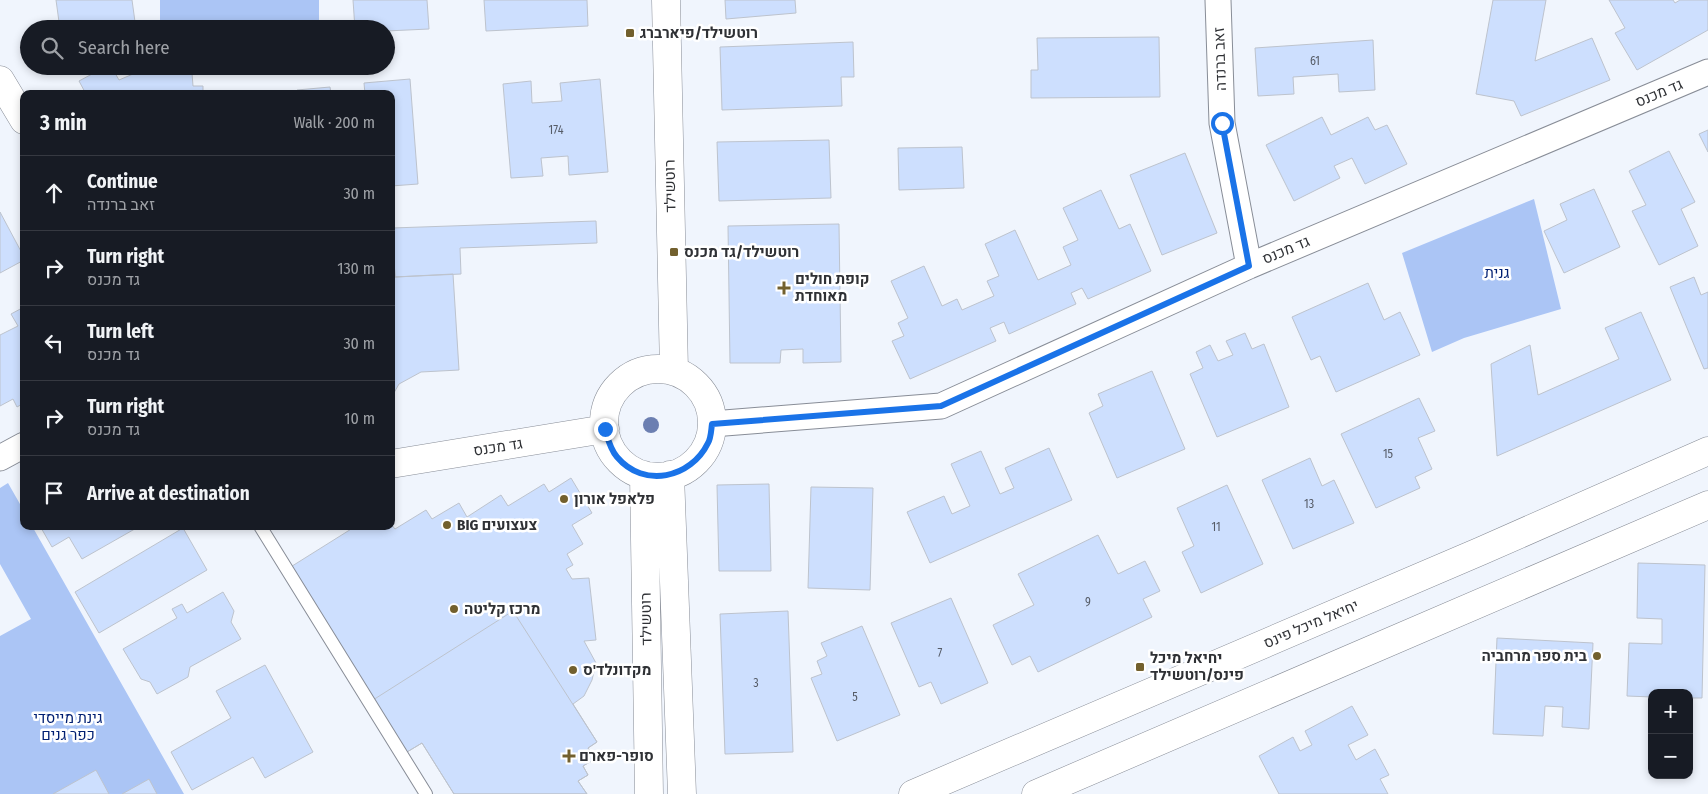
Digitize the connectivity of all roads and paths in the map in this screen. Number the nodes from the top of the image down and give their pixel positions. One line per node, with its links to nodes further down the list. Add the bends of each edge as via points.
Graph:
1 (666, 0): 7 (street, רוטשילד)
2 (1218, 0): 6 (street, זאב ברנדה, via 1222,123)
3 (1708, 72): 6 (street, גד מכנס)
4 (0, 80): 5 (street)
5 (20, 113)
6 (1249, 266): 8 (street, גד מכנס, via 941,406)
7 (674, 371): 8 (street, via 690,379 702,391 710,407); 9 (street, via 656,368 639,372 623,381 605,411)
8 (712, 424): 14 (street, via 709,442 700,457 686,469)
9 (605, 429): 13 (street, גד מכנס); 14 (street, via 618,458 630,468)
10 (20, 447): 12 (street)
11 (1708, 451): 20 (street, יחיאל מיכל פינס)
12 (0, 458)
13 (395, 463)
14 (657, 475): 18 (street, רוטשילד); 19 (street, רוטשילד)
15 (1708, 505): 21 (street)
16 (262, 530): 17 (lane)
17 (426, 794)
18 (649, 794)
19 (682, 794)
20 (913, 794)
21 (1036, 794)

